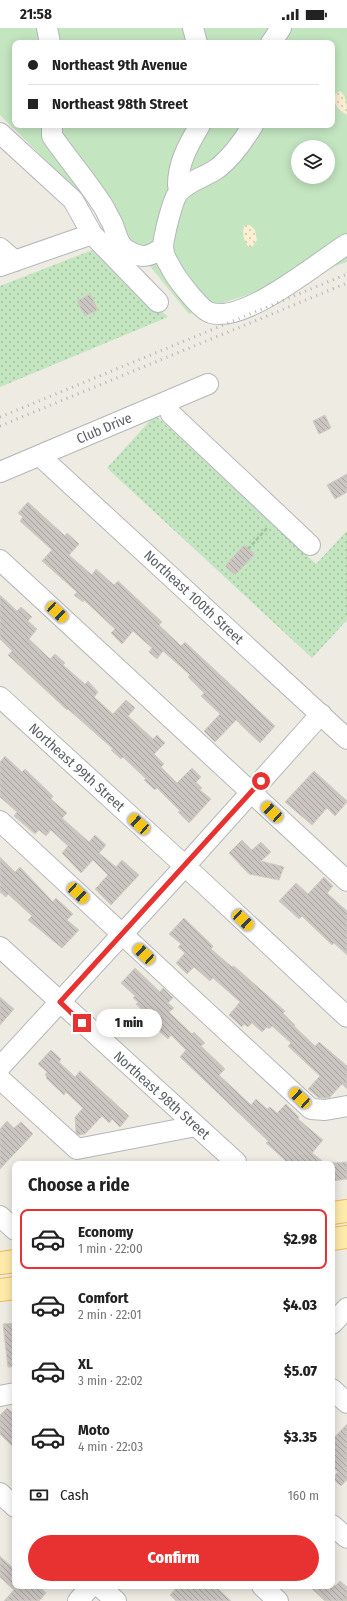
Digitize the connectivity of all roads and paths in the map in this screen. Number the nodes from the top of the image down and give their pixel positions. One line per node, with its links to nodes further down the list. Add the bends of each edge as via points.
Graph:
1 (47, 28): 4 (street)
2 (193, 28): 5 (street)
3 (281, 28): 6 (street)
4 (49, 40)
5 (196, 40)
6 (273, 40)
7 (52, 128): 14 (street, via 52,136 102,203 124,248 147,257)
8 (198, 128): 11 (street, via 184,153 178,173 178,184)
9 (250, 128): 11 (street, via 228,159 218,168)
10 (0, 134): 12 (street, via 73,200)
11 (184, 187): 14 (street, via 174,201)
12 (92, 234): 16 (street); 17 (street)
13 (347, 244): 14 (street, via 292,283 252,305 221,315 211,313 199,305 172,271)
14 (163, 247)
15 (0, 248): 16 (street)
16 (7, 264)
17 (158, 302)
18 (208, 384): 19 (street, Club Drive)
19 (167, 402): 20 (street, Club Drive); 22 (street, via 171,414)
20 (40, 456): 21 (street, Club Drive); 27 (street, Northeast 100th Street)
21 (0, 472)
22 (279, 516): 23 (street); 24 (path)
23 (310, 544)
24 (248, 549)
25 (0, 560): 29 (street)
26 (0, 697): 31 (street, Northeast 99th Street)
27 (320, 714): 28 (street, Northeast 100th Street); 29 (street)
28 (347, 739)
29 (251, 792): 31 (street); 32 (street)
30 (0, 821): 33 (street)
31 (185, 866): 33 (street); 36 (street, Northeast 99th Street)
32 (347, 881)
33 (122, 934): 35 (street); 39 (street, via 311,1109 325,1110)
34 (0, 947): 35 (street, Northeast 98th Street)
35 (60, 1002): 37 (street); 40 (street, Northeast 98th Street)
36 (347, 1017)
37 (0, 1067)
38 (0, 1079): 40 (street, via 77,1149)
39 (347, 1106)
40 (196, 1126): 41 (street, Northeast 98th Street)
41 (235, 1161)
42 (347, 1210): 43 (main road)
43 (335, 1212)
44 (0, 1216): 45 (street)
45 (12, 1227)
46 (347, 1237): 47 (main road)
47 (335, 1239)
48 (12, 1261): 49 (main road)
49 (0, 1263)
50 (12, 1288): 51 (main road)
51 (0, 1290)
52 (347, 1308): 53 (street)
53 (335, 1321)
54 (335, 1392): 57 (street)
55 (12, 1394): 56 (street)
56 (0, 1396)
57 (347, 1403)
58 (0, 1493): 59 (street)
59 (12, 1504)
60 (335, 1527): 61 (street)
61 (347, 1538)
62 (88, 1589): 65 (street)
63 (103, 1589): 66 (street)
64 (265, 1589): 67 (street)
65 (78, 1601)
66 (116, 1601)
67 (278, 1601)

